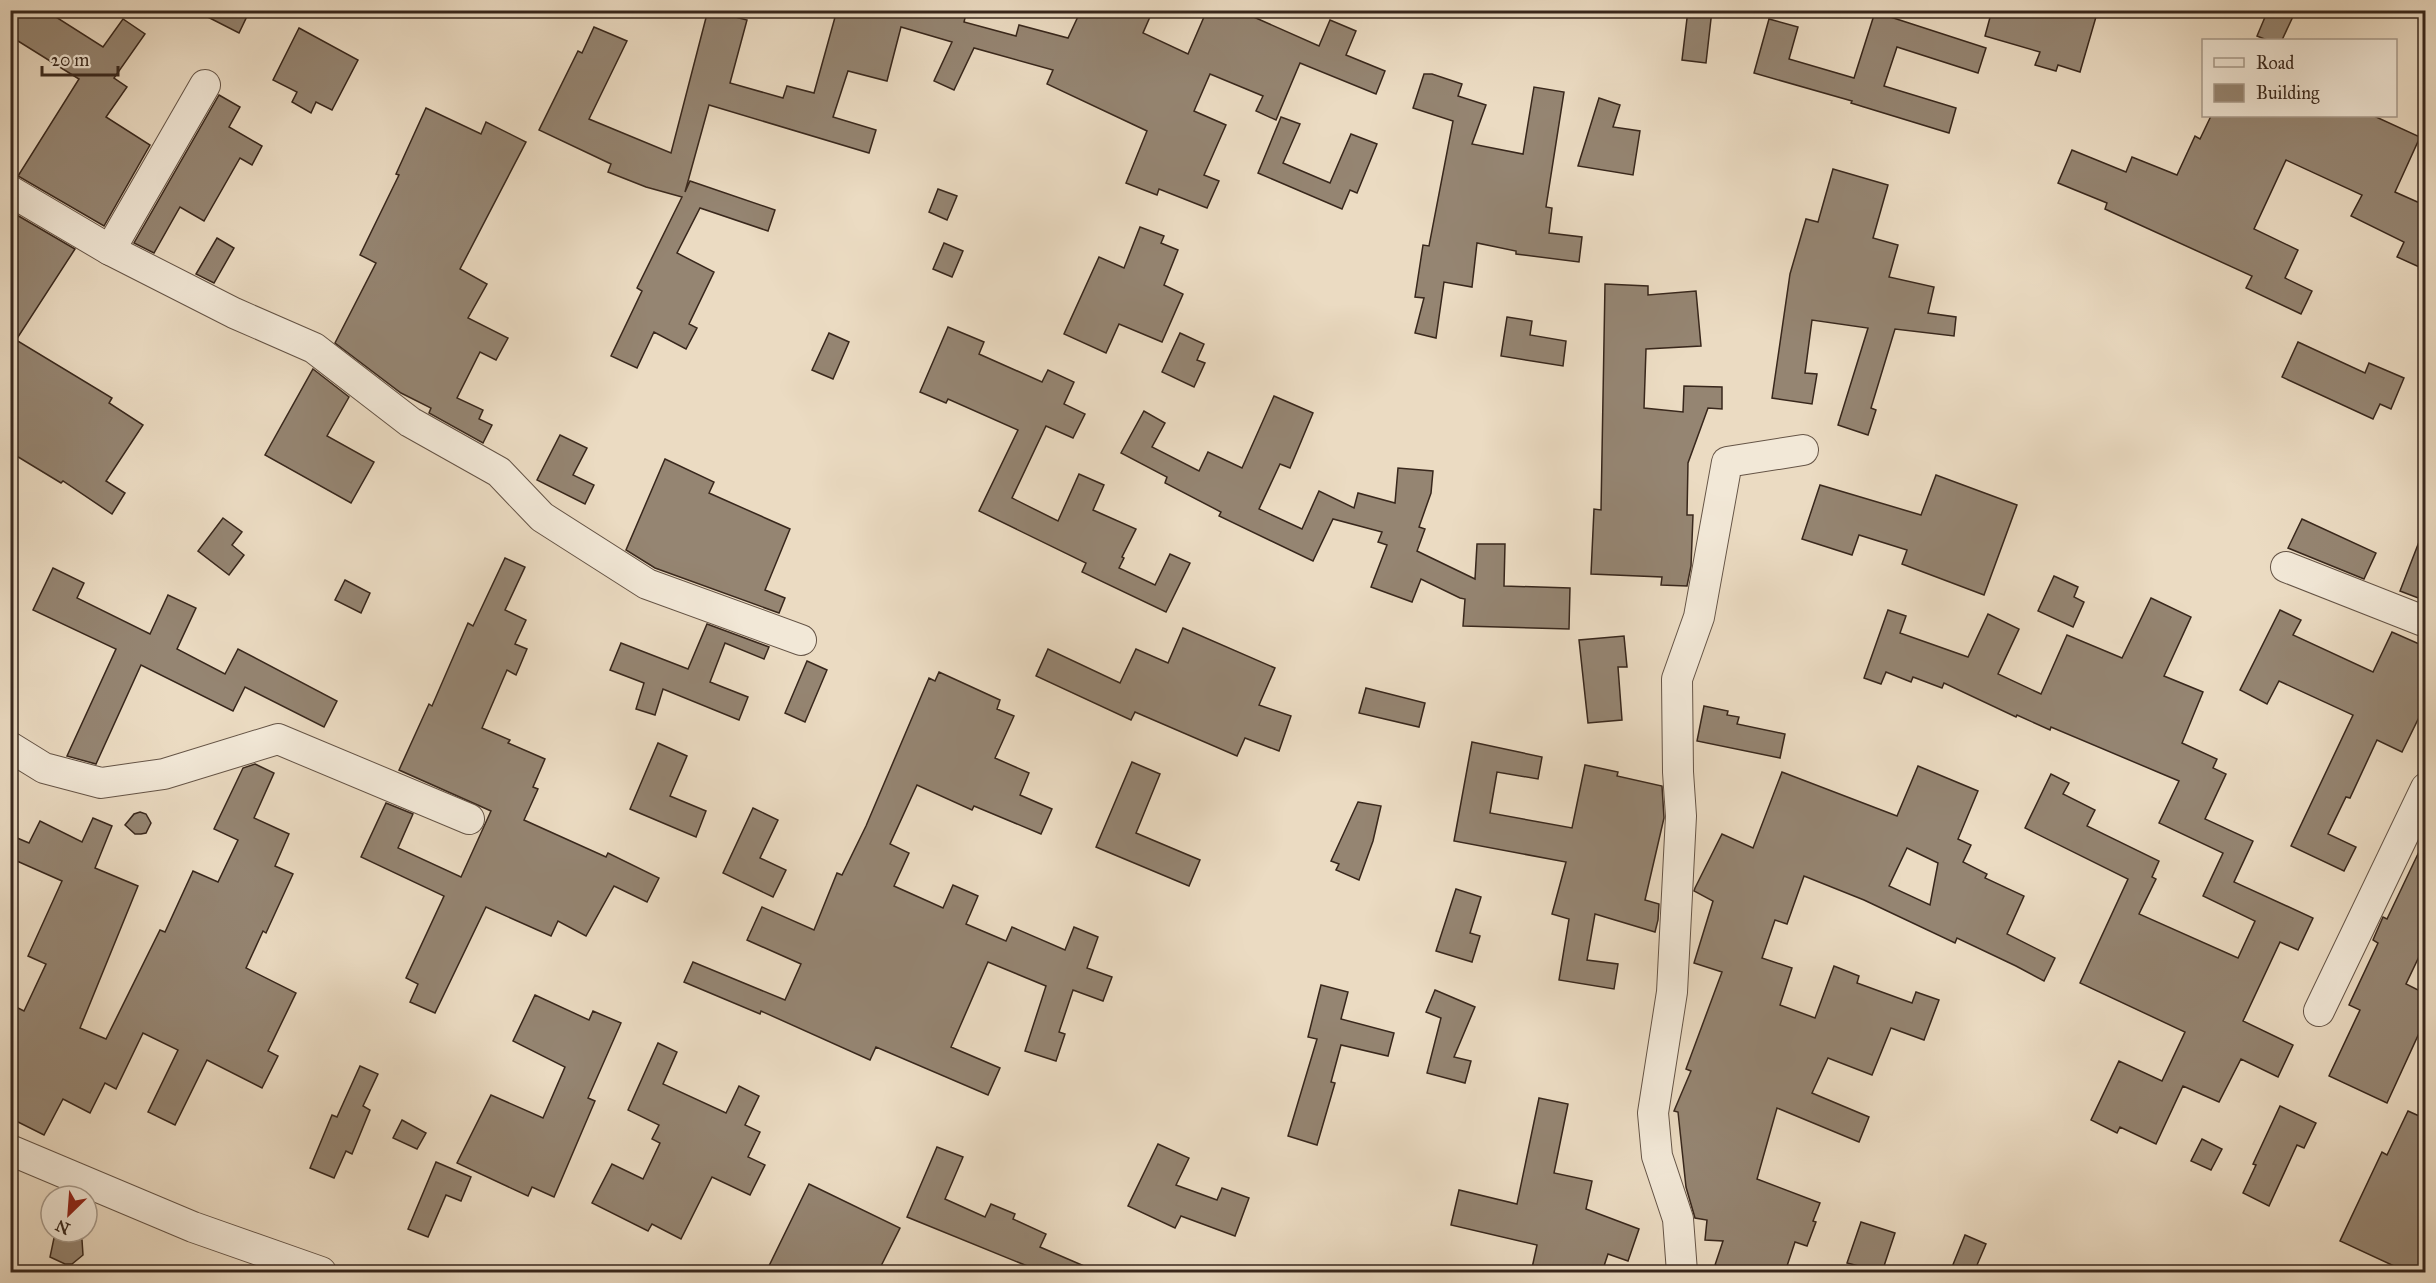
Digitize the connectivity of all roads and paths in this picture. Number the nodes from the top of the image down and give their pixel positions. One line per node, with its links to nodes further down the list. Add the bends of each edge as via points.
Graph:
1 (205, 85): 3 (street)
2 (10, 191): 3 (street)
3 (110, 250): 7 (street, via 234,313 314,348 410,422 499,472 542,517 647,584)
4 (1803, 450): 14 (street, via 1727,462 1699,617 1677,679 1681,816 1672,992 1653,1113 1657,1156 1678,1219)
5 (2286, 567): 6 (street)
6 (2426, 622)
7 (801, 640)
8 (10, 747): 10 (street, via 44,768 101,783 164,774 278,739)
9 (2426, 788): 11 (street)
10 (469, 819)
11 (2319, 1011)
12 (10, 1150): 13 (street, via 193,1227)
13 (321, 1272)
14 (1682, 1272)

